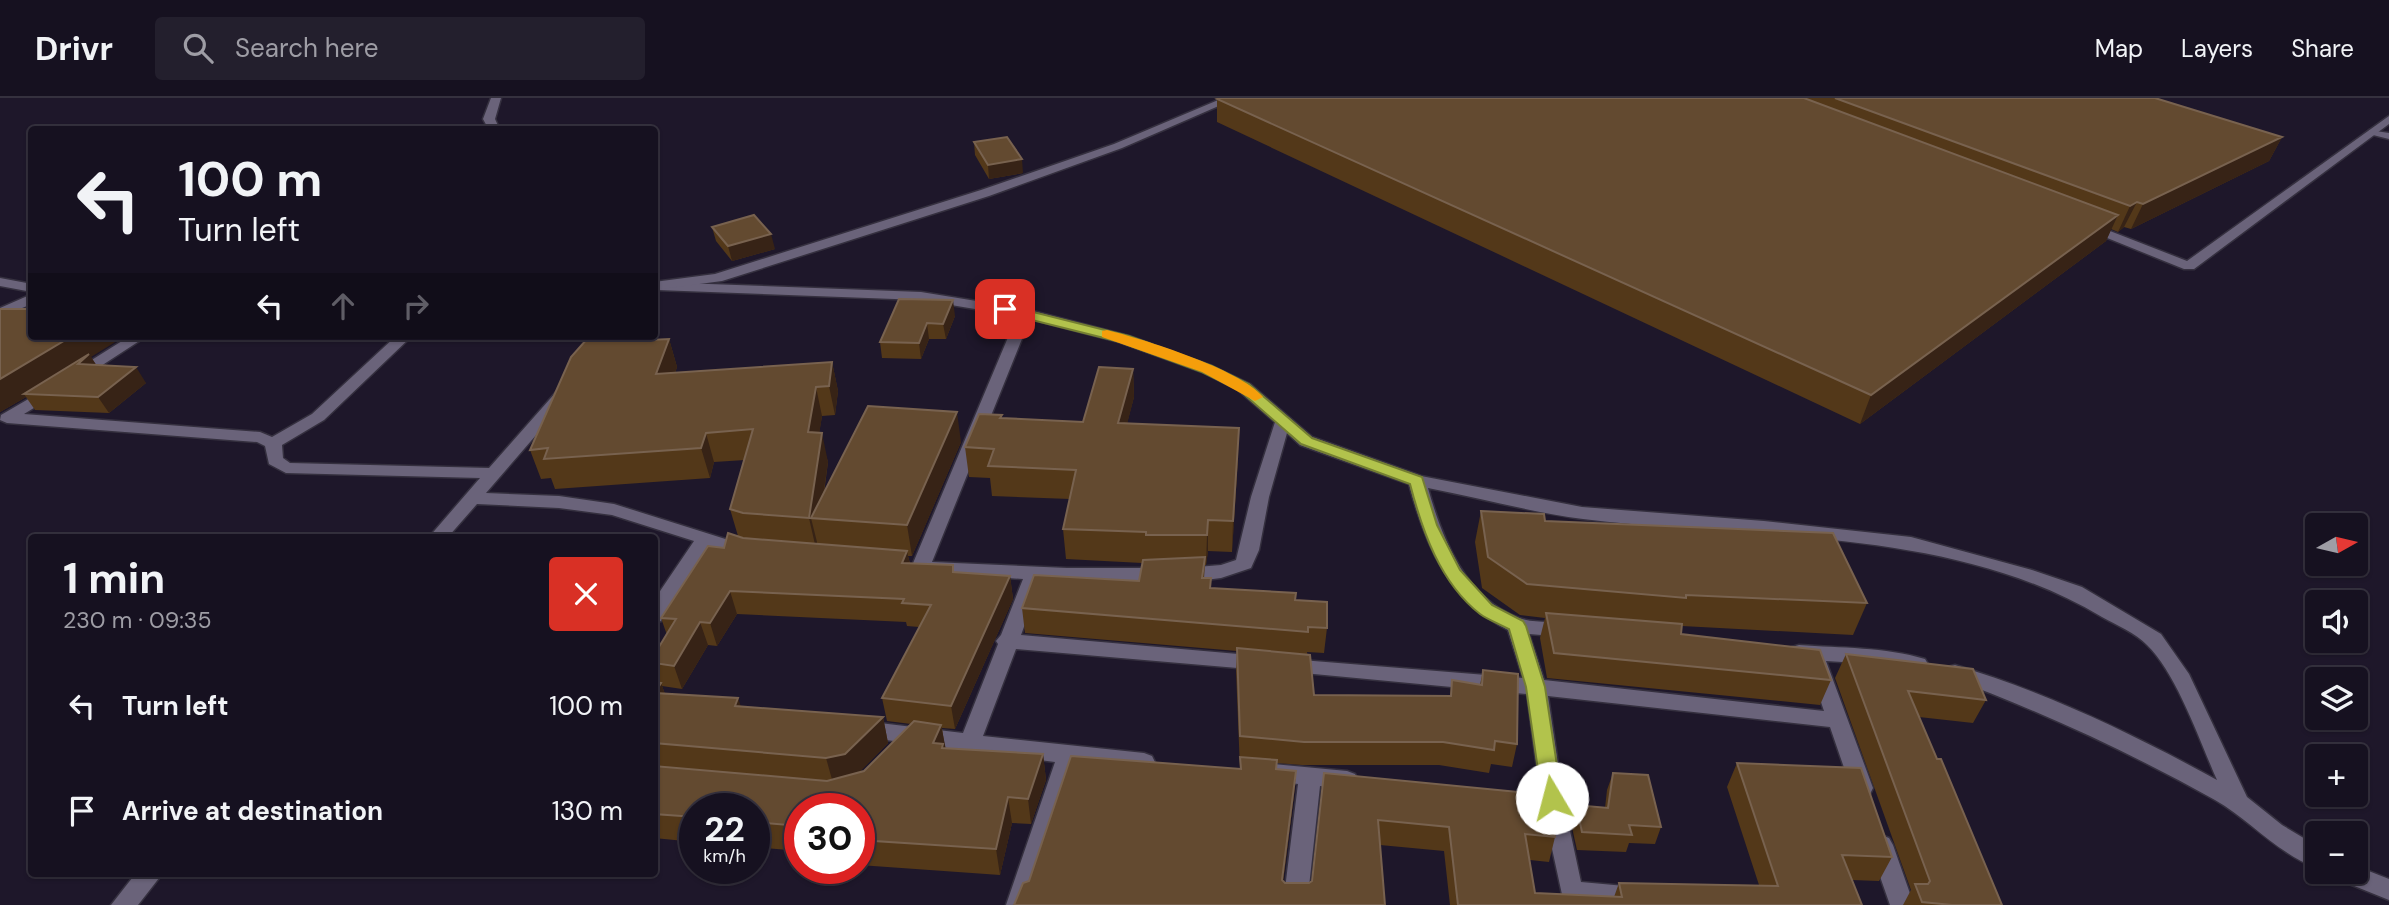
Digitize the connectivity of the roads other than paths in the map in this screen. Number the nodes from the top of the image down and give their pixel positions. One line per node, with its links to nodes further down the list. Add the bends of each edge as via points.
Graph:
1 (496, 98): 4 (street, via 489,119)
2 (1232, 98): 9 (street, via 1118,146 959,202 717,278)
3 (2389, 119): 5 (street)
4 (493, 126)
5 (2373, 132): 6 (street); 7 (street, via 2189,266)
6 (2389, 136)
7 (2073, 221)
8 (0, 282): 11 (street)
9 (658, 286)
10 (658, 286): 14 (street, via 921,296)
11 (28, 287)
12 (28, 300): 13 (street)
13 (0, 313)
14 (1025, 313): 18 (street, via 1124,339 1207,369 1244,387); 26 (street, via 914,567)
15 (134, 340): 19 (street, via 7,418 260,438)
16 (401, 340): 19 (street, via 318,417)
17 (573, 383): 20 (street)
18 (1283, 421): 21 (street, via 1307,441); 26 (street, via 1244,565 1210,574)
19 (273, 443): 20 (street, via 275,460 286,468)
20 (492, 473): 22 (street)
21 (1417, 481): 28 (street, via 1429,525 1453,573 1486,609); 46 (street, via 1582,513 1911,543 2075,592 2154,639 2179,674)
22 (472, 498): 23 (street); 24 (street, via 614,510)
23 (441, 534)
24 (706, 538): 25 (street); 27 (street)
25 (763, 554)
26 (1034, 575): 30 (street)
27 (658, 609)
28 (1517, 626): 29 (street); 33 (street)
29 (1585, 632)
30 (1006, 641): 33 (street); 37 (street)
31 (1774, 649): 32 (street)
32 (1814, 653): 34 (street); 46 (street, via 1875,656 1947,669 2017,693 2182,770)
33 (1536, 687): 34 (street); 45 (street)
34 (1838, 720): 47 (street)
35 (837, 725): 36 (street)
36 (913, 735): 37 (street); 38 (street)
37 (970, 743): 39 (street)
38 (895, 753)
39 (1068, 755): 40 (street); 56 (street)
40 (1162, 764)
41 (1256, 772): 42 (street)
42 (1310, 776): 43 (street); 57 (street)
43 (1364, 781)
44 (1525, 795): 45 (street)
45 (1552, 798): 53 (street)
46 (2239, 803): 49 (street)
47 (1868, 806)
48 (1877, 830): 58 (street)
49 (2305, 851)
50 (148, 877): 55 (street)
51 (2368, 882): 52 (street)
52 (2389, 890)
53 (1571, 898): 54 (street)
54 (1662, 900)
55 (123, 905)
56 (1018, 905)
57 (1296, 905)
58 (1902, 905)

